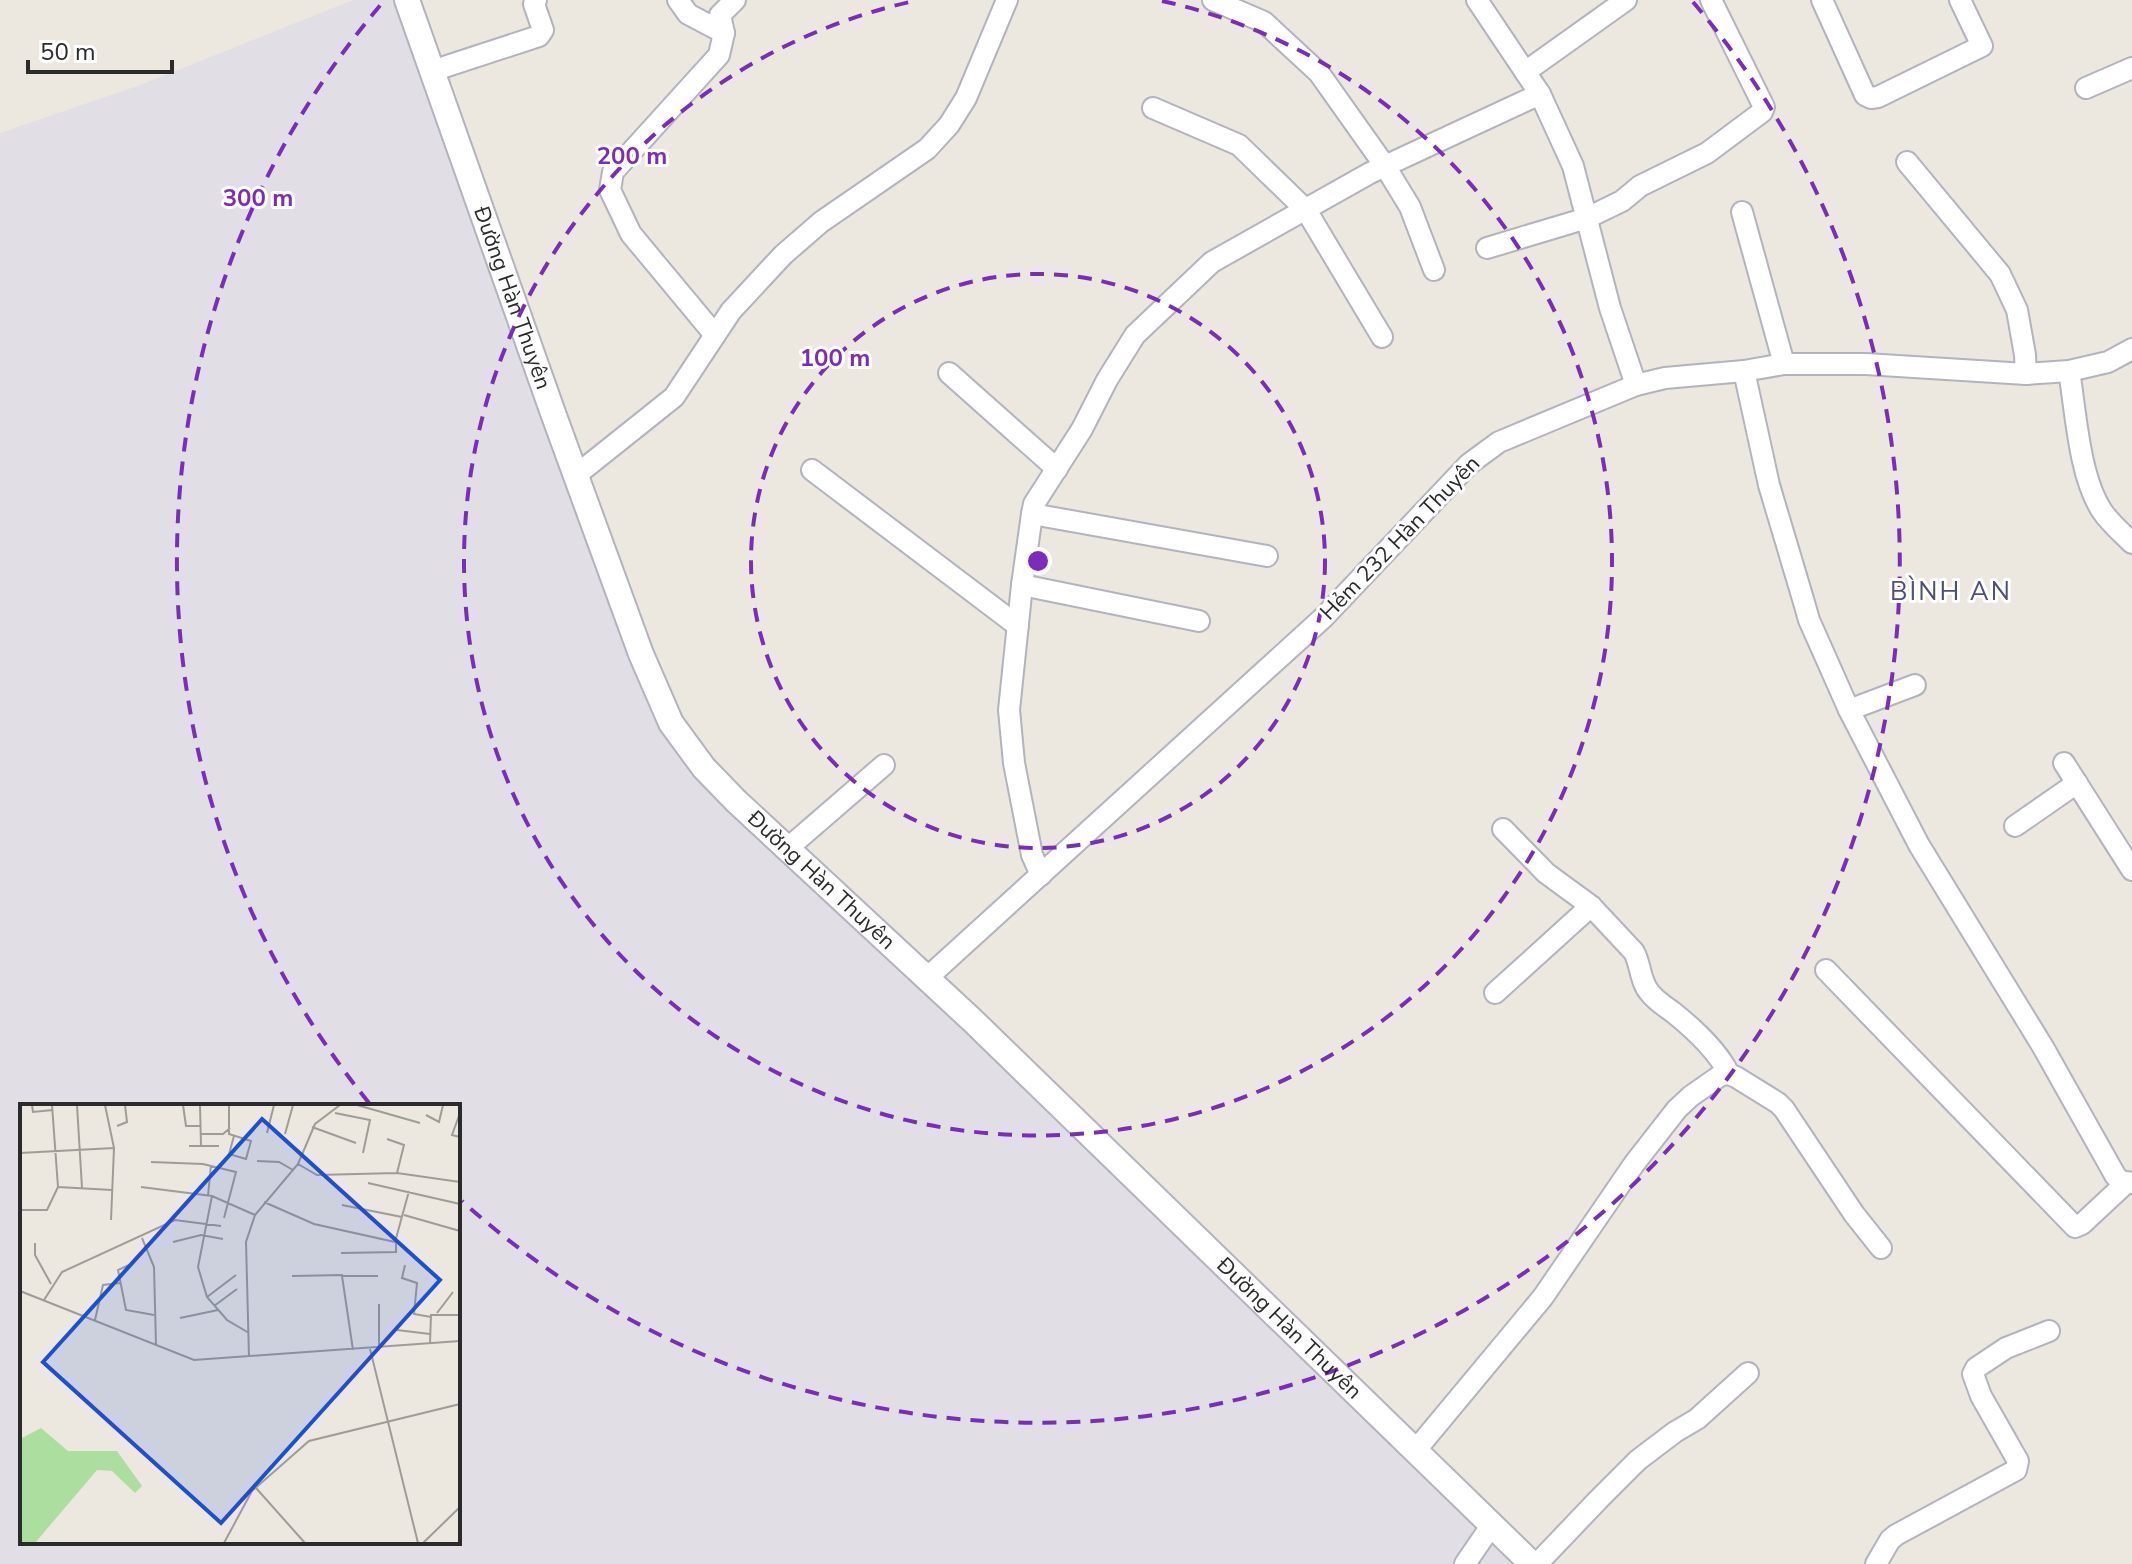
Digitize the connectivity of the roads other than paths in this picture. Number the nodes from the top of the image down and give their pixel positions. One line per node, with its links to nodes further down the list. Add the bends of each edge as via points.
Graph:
1 (407, 0): 14 (street, Đường Hàn Thuyên)
2 (536, 0): 14 (street, via 543,30 539,36)
3 (678, 0): 12 (street, via 688,14)
4 (735, 0): 12 (street, via 720,15)
5 (1007, 0): 26 (street, via 966,98 949,125 927,149 821,222 783,255)
6 (1213, 0): 20 (street, via 1264,22 1319,73)
7 (1477, 0): 15 (street)
8 (1626, 0): 15 (street)
9 (1711, 0): 23 (street, via 1762,112 1707,153)
10 (1822, 0): 11 (street, via 1865,95 1871,98 1982,46)
11 (1960, 0)
12 (724, 33): 26 (street, via 719,55 613,172 610,190 631,234)
13 (2132, 68): 16 (street)
14 (432, 71): 37 (street, Đường Hàn Thuyên)
15 (1525, 72): 17 (street)
16 (2086, 88)
17 (1540, 94): 20 (street); 23 (street, via 1573,166)
18 (1153, 108): 21 (street, via 1239,145)
19 (1907, 162): 33 (street, via 2000,274 2017,310)
20 (1385, 166): 21 (street); 25 (street, via 1410,207)
21 (1306, 210): 27 (street); 35 (street, via 1212,262 1135,335)
22 (1742, 212): 29 (street)
23 (1587, 218): 24 (street); 34 (street)
24 (1487, 248)
25 (1434, 270)
26 (715, 335): 37 (street, via 674,397)
27 (1382, 337)
28 (2132, 349): 31 (street, Hẻm 232 Hàn Thuyên, via 2108,362)
29 (1784, 364): 30 (street, Hẻm 232 Hàn Thuyên); 33 (street, Hẻm 232 Hàn Thuyên)
30 (1744, 371): 34 (street, Hẻm 232 Hàn Thuyên); 45 (street, via 1769,485 1809,620)
31 (2069, 371): 33 (street, Hẻm 232 Hàn Thuyên); 39 (street, via 2092,491 2103,512)
32 (949, 373): 35 (street)
33 (2026, 374)
34 (1636, 385): 53 (street, Hẻm 232 Hàn Thuyên, via 1499,442 1469,464 1324,617)
35 (1057, 469): 38 (street)
36 (812, 470): 43 (street)
37 (575, 476): 51 (street, Đường Hàn Thuyên, via 671,723 704,768)
38 (1032, 514): 40 (street); 41 (street)
39 (2132, 543)
40 (1267, 556)
41 (1022, 585): 42 (street); 43 (street)
42 (1199, 621)
43 (1018, 626): 53 (street, via 1010,723 1032,855)
44 (1915, 685): 45 (street)
45 (1849, 710): 59 (street, via 1919,845 2115,1175)
46 (2064, 763): 48 (street)
47 (884, 765): 51 (street)
48 (2077, 783): 49 (street); 52 (street)
49 (2015, 826)
50 (1503, 829): 54 (street, via 1546,873)
51 (788, 848): 56 (street, Đường Hàn Thuyên)
52 (2132, 870)
53 (1041, 875): 56 (street, Hẻm 232 Hàn Thuyên)
54 (1591, 906): 57 (street); 58 (street, via 1634,952 1650,993 1688,1025)
55 (1826, 970): 59 (street, via 2075,1227)
56 (927, 978): 63 (street, Đường Hàn Thuyên)
57 (1495, 993)
58 (1729, 1074): 60 (street, via 1784,1109); 63 (street, via 1677,1109 1543,1297)
59 (2129, 1183)
60 (1881, 1248)
61 (2049, 1331): 67 (street, via 2006,1348 1973,1374 2018,1461 2016,1470 1896,1535)
62 (1748, 1373): 66 (street, via 1697,1419 1638,1460)
63 (1415, 1451): 64 (street, Đường Hàn Thuyên)
64 (1491, 1526): 65 (street); 66 (street, Đường Hàn Thuyên)
65 (1465, 1564)
66 (1535, 1564)
67 (1876, 1564)

